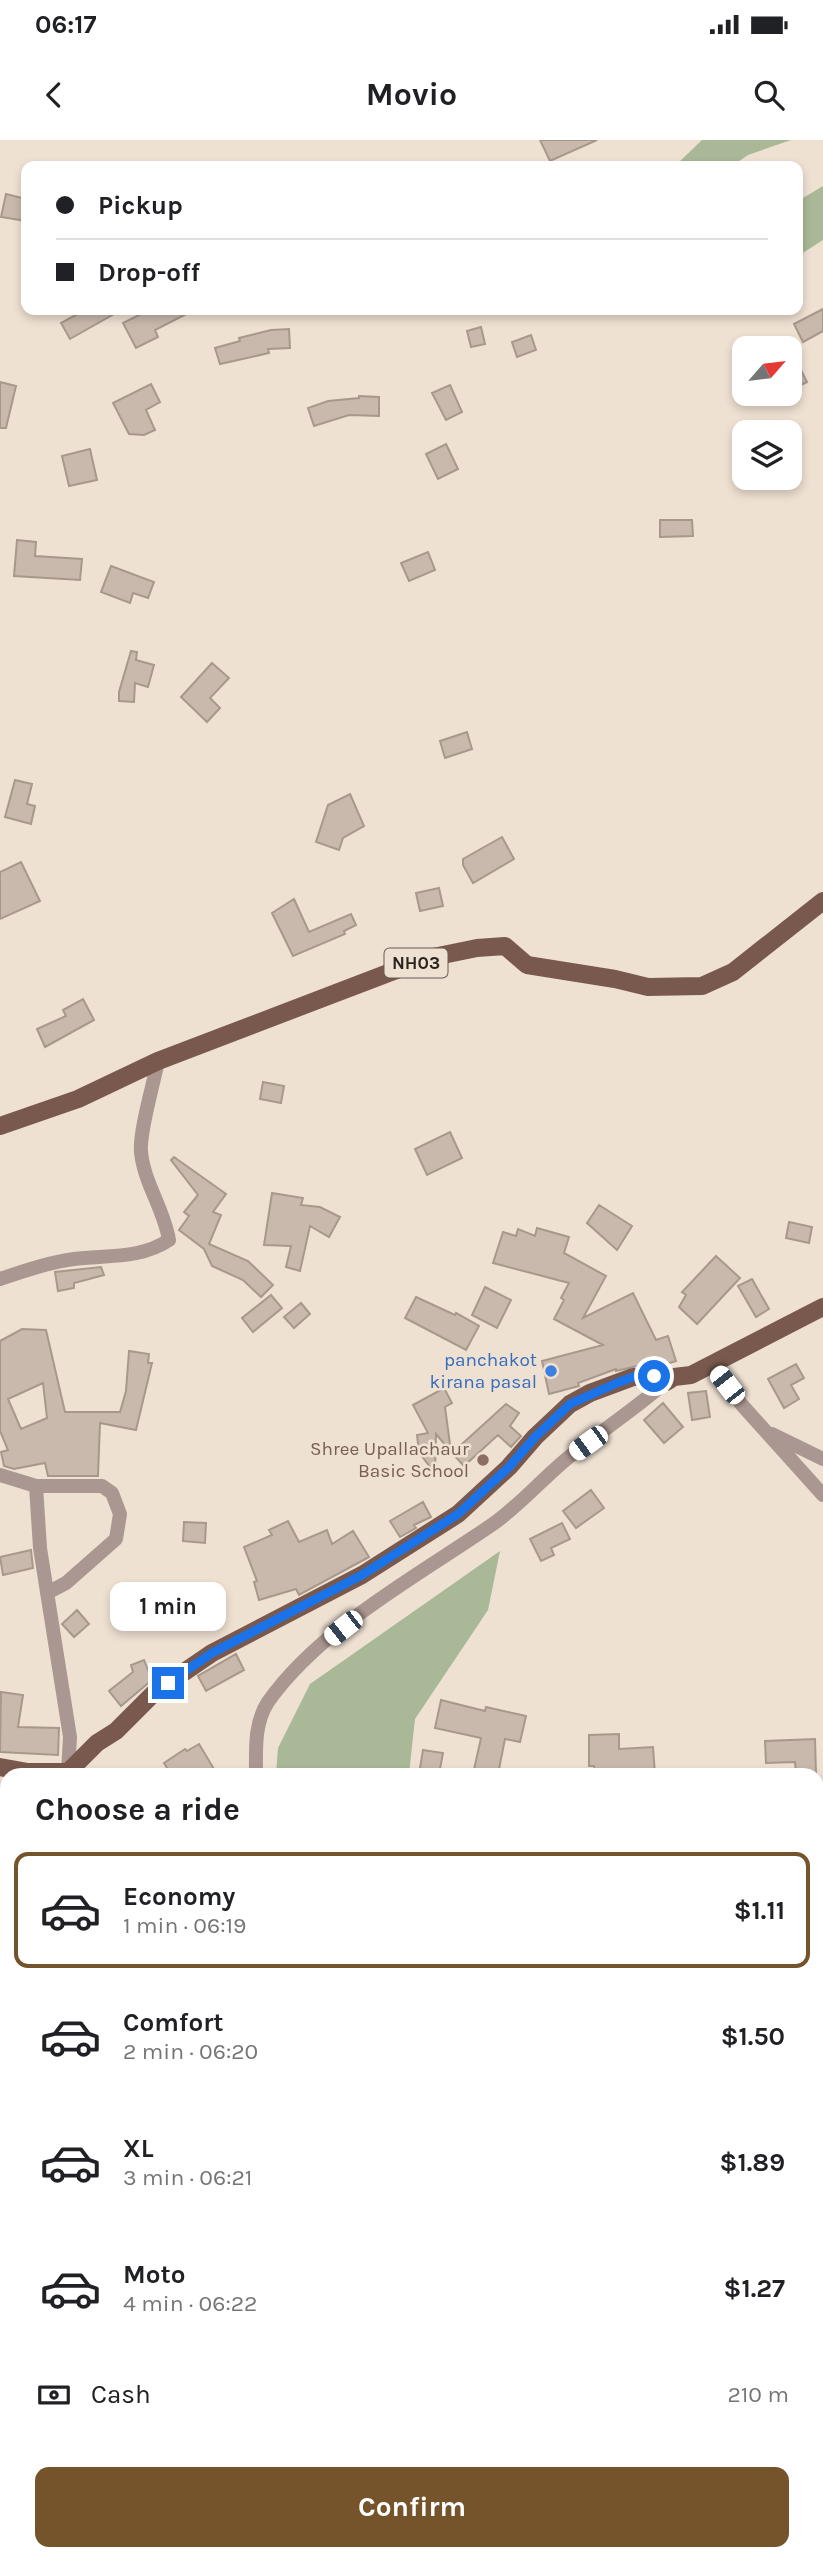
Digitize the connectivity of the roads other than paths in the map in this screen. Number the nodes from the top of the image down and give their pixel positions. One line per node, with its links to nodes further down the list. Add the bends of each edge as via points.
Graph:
1 (823, 901): 2 (main road, NH03, via 733,972 702,986 648,987 527,965 505,946 477,948 433,957)
2 (158, 1061): 3 (main road, NH03, via 78,1099); 4 (street, via 141,1151 169,1240 156,1249 72,1259)
3 (0, 1126)
4 (0, 1279)
5 (823, 1307): 6 (main road)
6 (712, 1366): 7 (main road); 8 (street)
7 (666, 1382): 15 (main road, via 654,1376 633,1377 570,1404 458,1514 362,1575 212,1653 155,1692); 16 (street, via 570,1456 496,1522 362,1612 303,1660 266,1704 257,1731)
8 (765, 1431): 9 (street); 12 (street)
9 (823, 1459)
10 (0, 1475): 11 (street)
11 (36, 1486): 13 (street); 13 (street, via 102,1486 113,1493 120,1514 116,1539 66,1583)
12 (823, 1496)
13 (47, 1593): 14 (street, via 70,1737)
14 (67, 1768)
15 (72, 1768)
16 (256, 1768)

